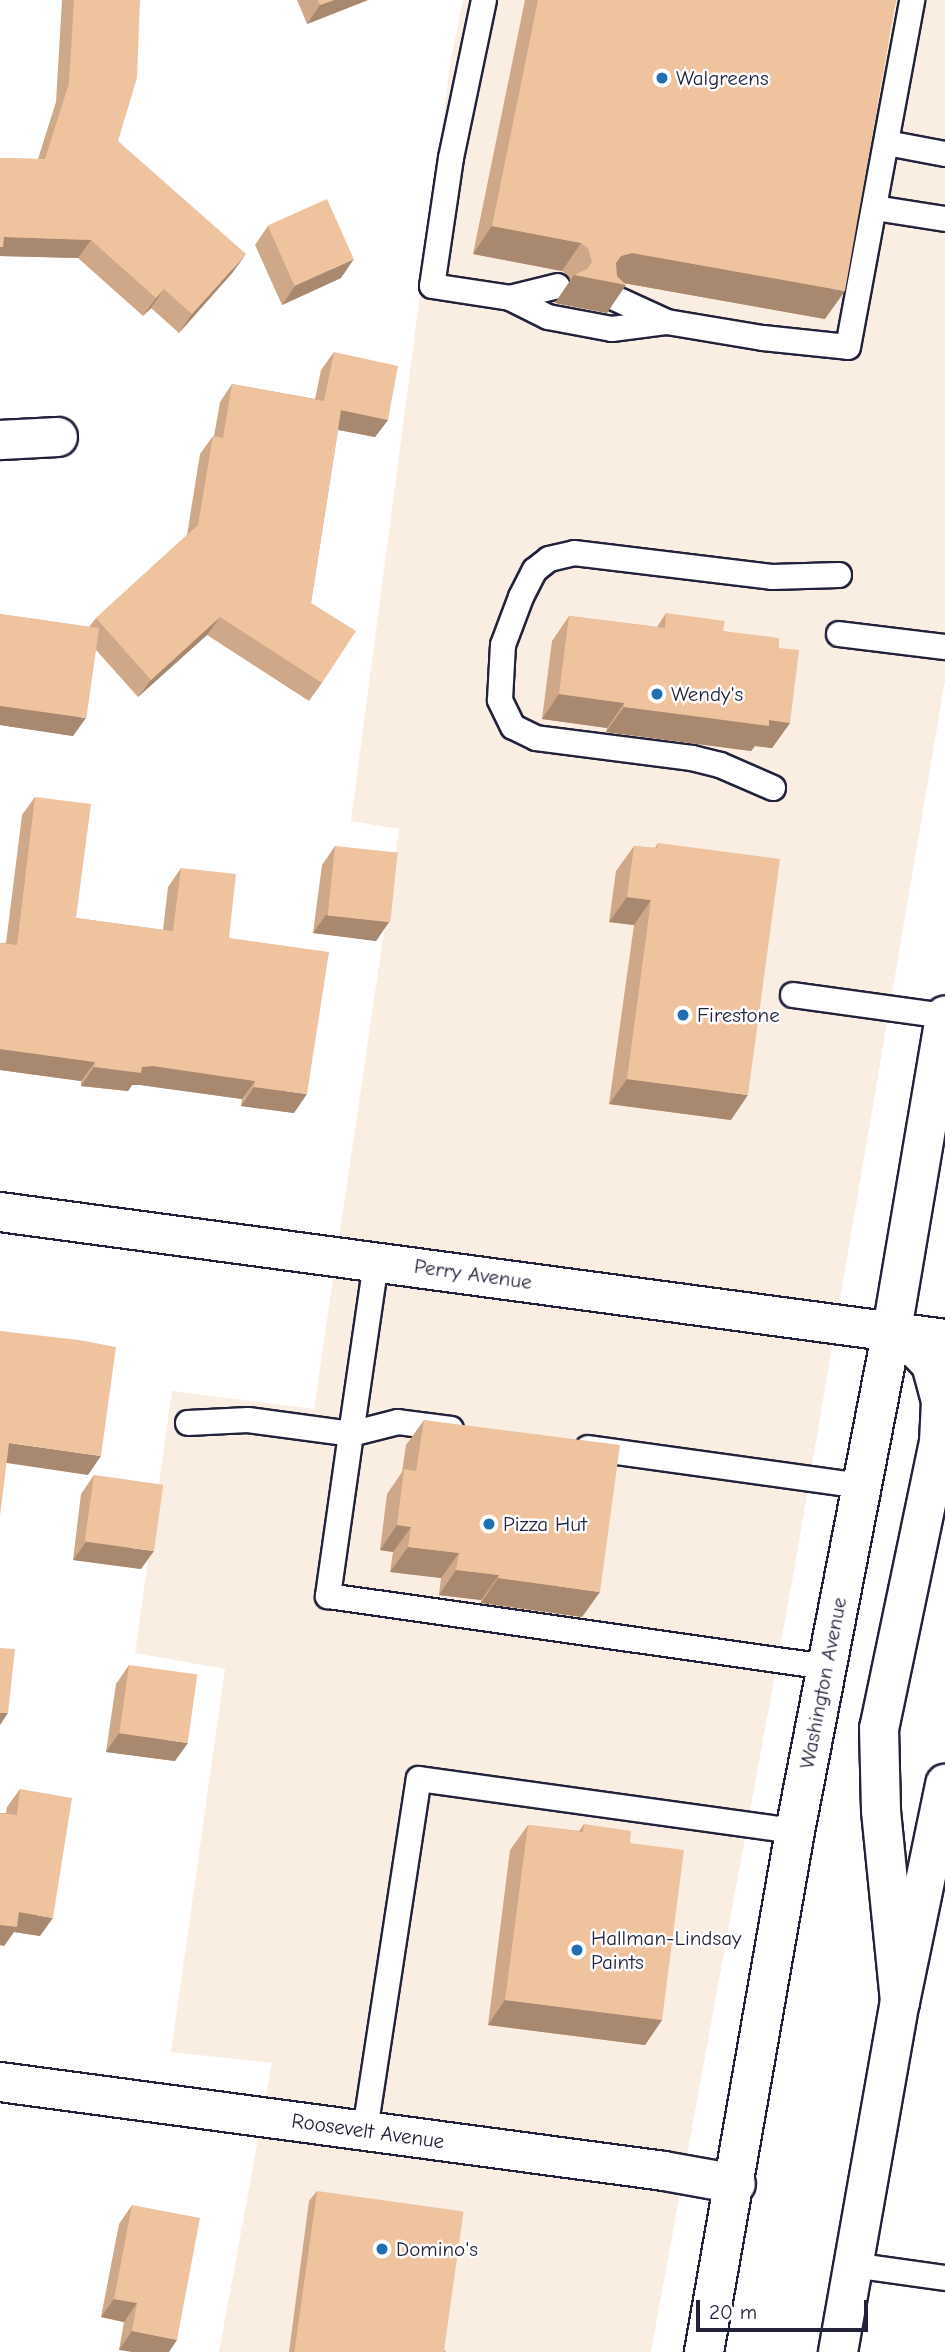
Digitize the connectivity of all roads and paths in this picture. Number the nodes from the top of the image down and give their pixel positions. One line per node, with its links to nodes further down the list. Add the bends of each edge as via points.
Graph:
1 (484, 0): 9 (lane, via 451,158 432,286)
2 (912, 0): 3 (lane)
3 (887, 143): 4 (lane); 5 (lane)
4 (945, 154)
5 (875, 208): 6 (lane); 10 (lane, via 848,347)
6 (945, 219)
7 (558, 286): 9 (lane)
8 (610, 296): 10 (lane)
9 (510, 298): 10 (lane, via 548,317 612,329)
10 (667, 322)
11 (58, 437): 12 (main road)
12 (0, 440)
13 (839, 575): 16 (lane, via 772,577 574,553 549,559 535,570 503,645 500,700 513,727 536,738 692,758)
14 (839, 634): 15 (lane)
15 (945, 647)
16 (773, 788)
17 (793, 995): 18 (lane)
18 (945, 1015): 21 (main road, Washington Avenue)
19 (0, 1212): 20 (main road, Perry Avenue)
20 (376, 1262): 21 (main road, Perry Avenue); 25 (lane)
21 (895, 1330): 22 (main road, Perry Avenue); 27 (main road, Washington Avenue); 31 (main road, via 931,1364 942,1401 939,1442 879,1728 881,1811)
22 (945, 1339)
23 (188, 1423): 25 (lane, via 248,1420)
24 (480, 1433): 25 (lane, via 398,1422)
25 (351, 1434): 28 (lane, via 328,1596)
26 (562, 1444): 27 (lane)
27 (862, 1486): 28 (main road, Washington Avenue)
28 (827, 1667): 30 (main road, Washington Avenue)
29 (945, 1784): 31 (main road)
30 (795, 1831): 33 (lane, via 419,1779); 34 (main road, Washington Avenue)
31 (900, 2002): 35 (main road)
32 (0, 2082): 33 (main road, Roosevelt Avenue)
33 (365, 2130): 34 (main road, Roosevelt Avenue)
34 (736, 2184): 37 (main road, Washington Avenue)
35 (853, 2265): 36 (lane); 38 (main road)
36 (945, 2277)
37 (704, 2352)
38 (838, 2352)

